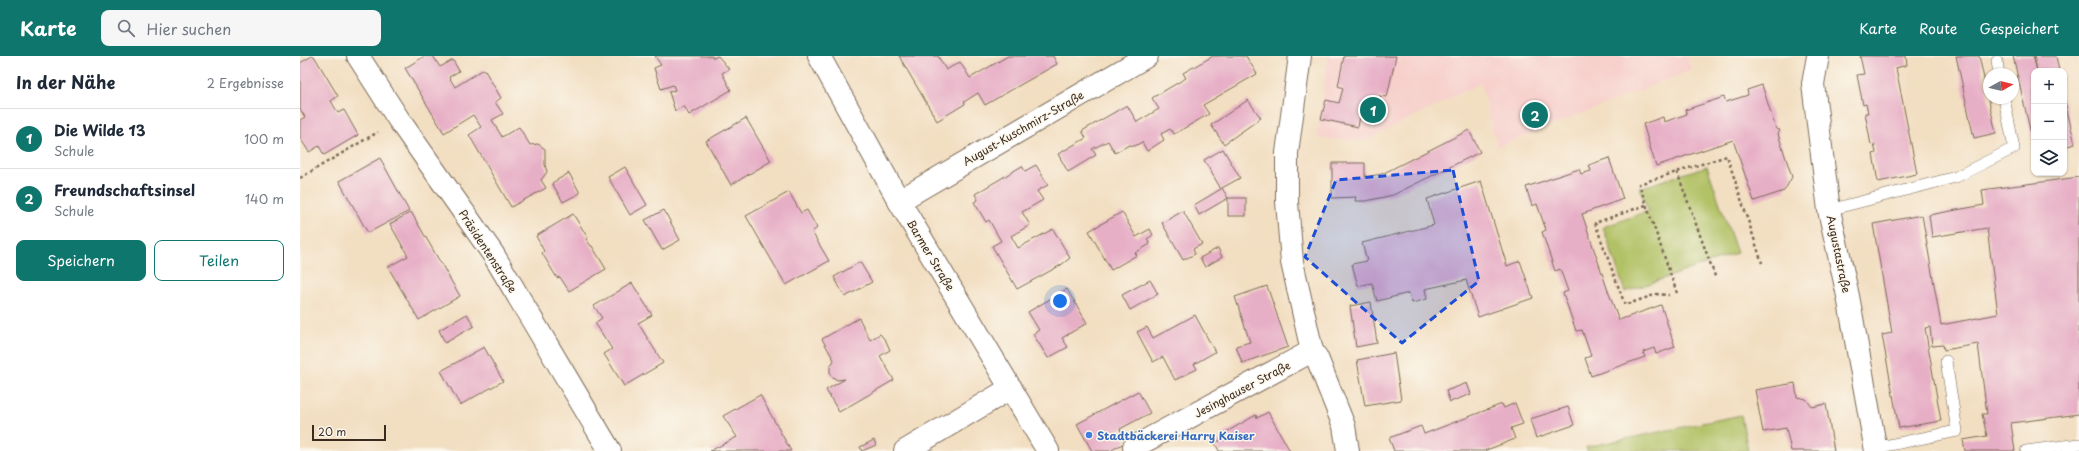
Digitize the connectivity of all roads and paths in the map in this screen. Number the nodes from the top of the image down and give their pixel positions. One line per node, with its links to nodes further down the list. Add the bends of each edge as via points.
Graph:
1 (358, 56): 10 (street, Präsidentenstraße)
2 (819, 56): 13 (street, Barmer Straße)
3 (1147, 56): 7 (street, August-Kuschmirz-Straße)
4 (1300, 56): 20 (street, via 1287,153 1287,202 1292,262)
5 (1818, 56): 15 (street, Augustastraße, via 1813,84)
6 (1997, 61): 8 (lane)
7 (1123, 62): 13 (street, August-Kuschmirz-Straße)
8 (1998, 68)
9 (2005, 104): 15 (lane, via 2014,148 1956,178)
10 (399, 120): 12 (path); 25 (street, Präsidentenstraße, via 493,254)
11 (1677, 172): 14 (path, via 1639,184); 16 (path, via 1727,156); 17 (path)
12 (300, 178)
13 (899, 201): 22 (street, Barmer Straße)
14 (1646, 205): 18 (path); 19 (path, via 1596,223 1624,305 1657,294)
15 (1829, 210): 24 (street, Augustastraße, via 1848,296)
16 (1762, 263)
17 (1716, 279)
18 (1677, 293)
19 (1669, 295)
20 (1312, 351): 28 (street, Jesinghauser Straße, via 1134,447); 29 (street, via 1344,426)
21 (1946, 362): 24 (lane, via 1957,432)
22 (1011, 388): 26 (street); 27 (street, Barmer Straße)
23 (2079, 444): 30 (lane)
24 (1876, 450)
25 (610, 451)
26 (905, 451)
27 (1048, 451)
28 (1135, 451)
29 (1348, 451)
30 (2026, 451)

